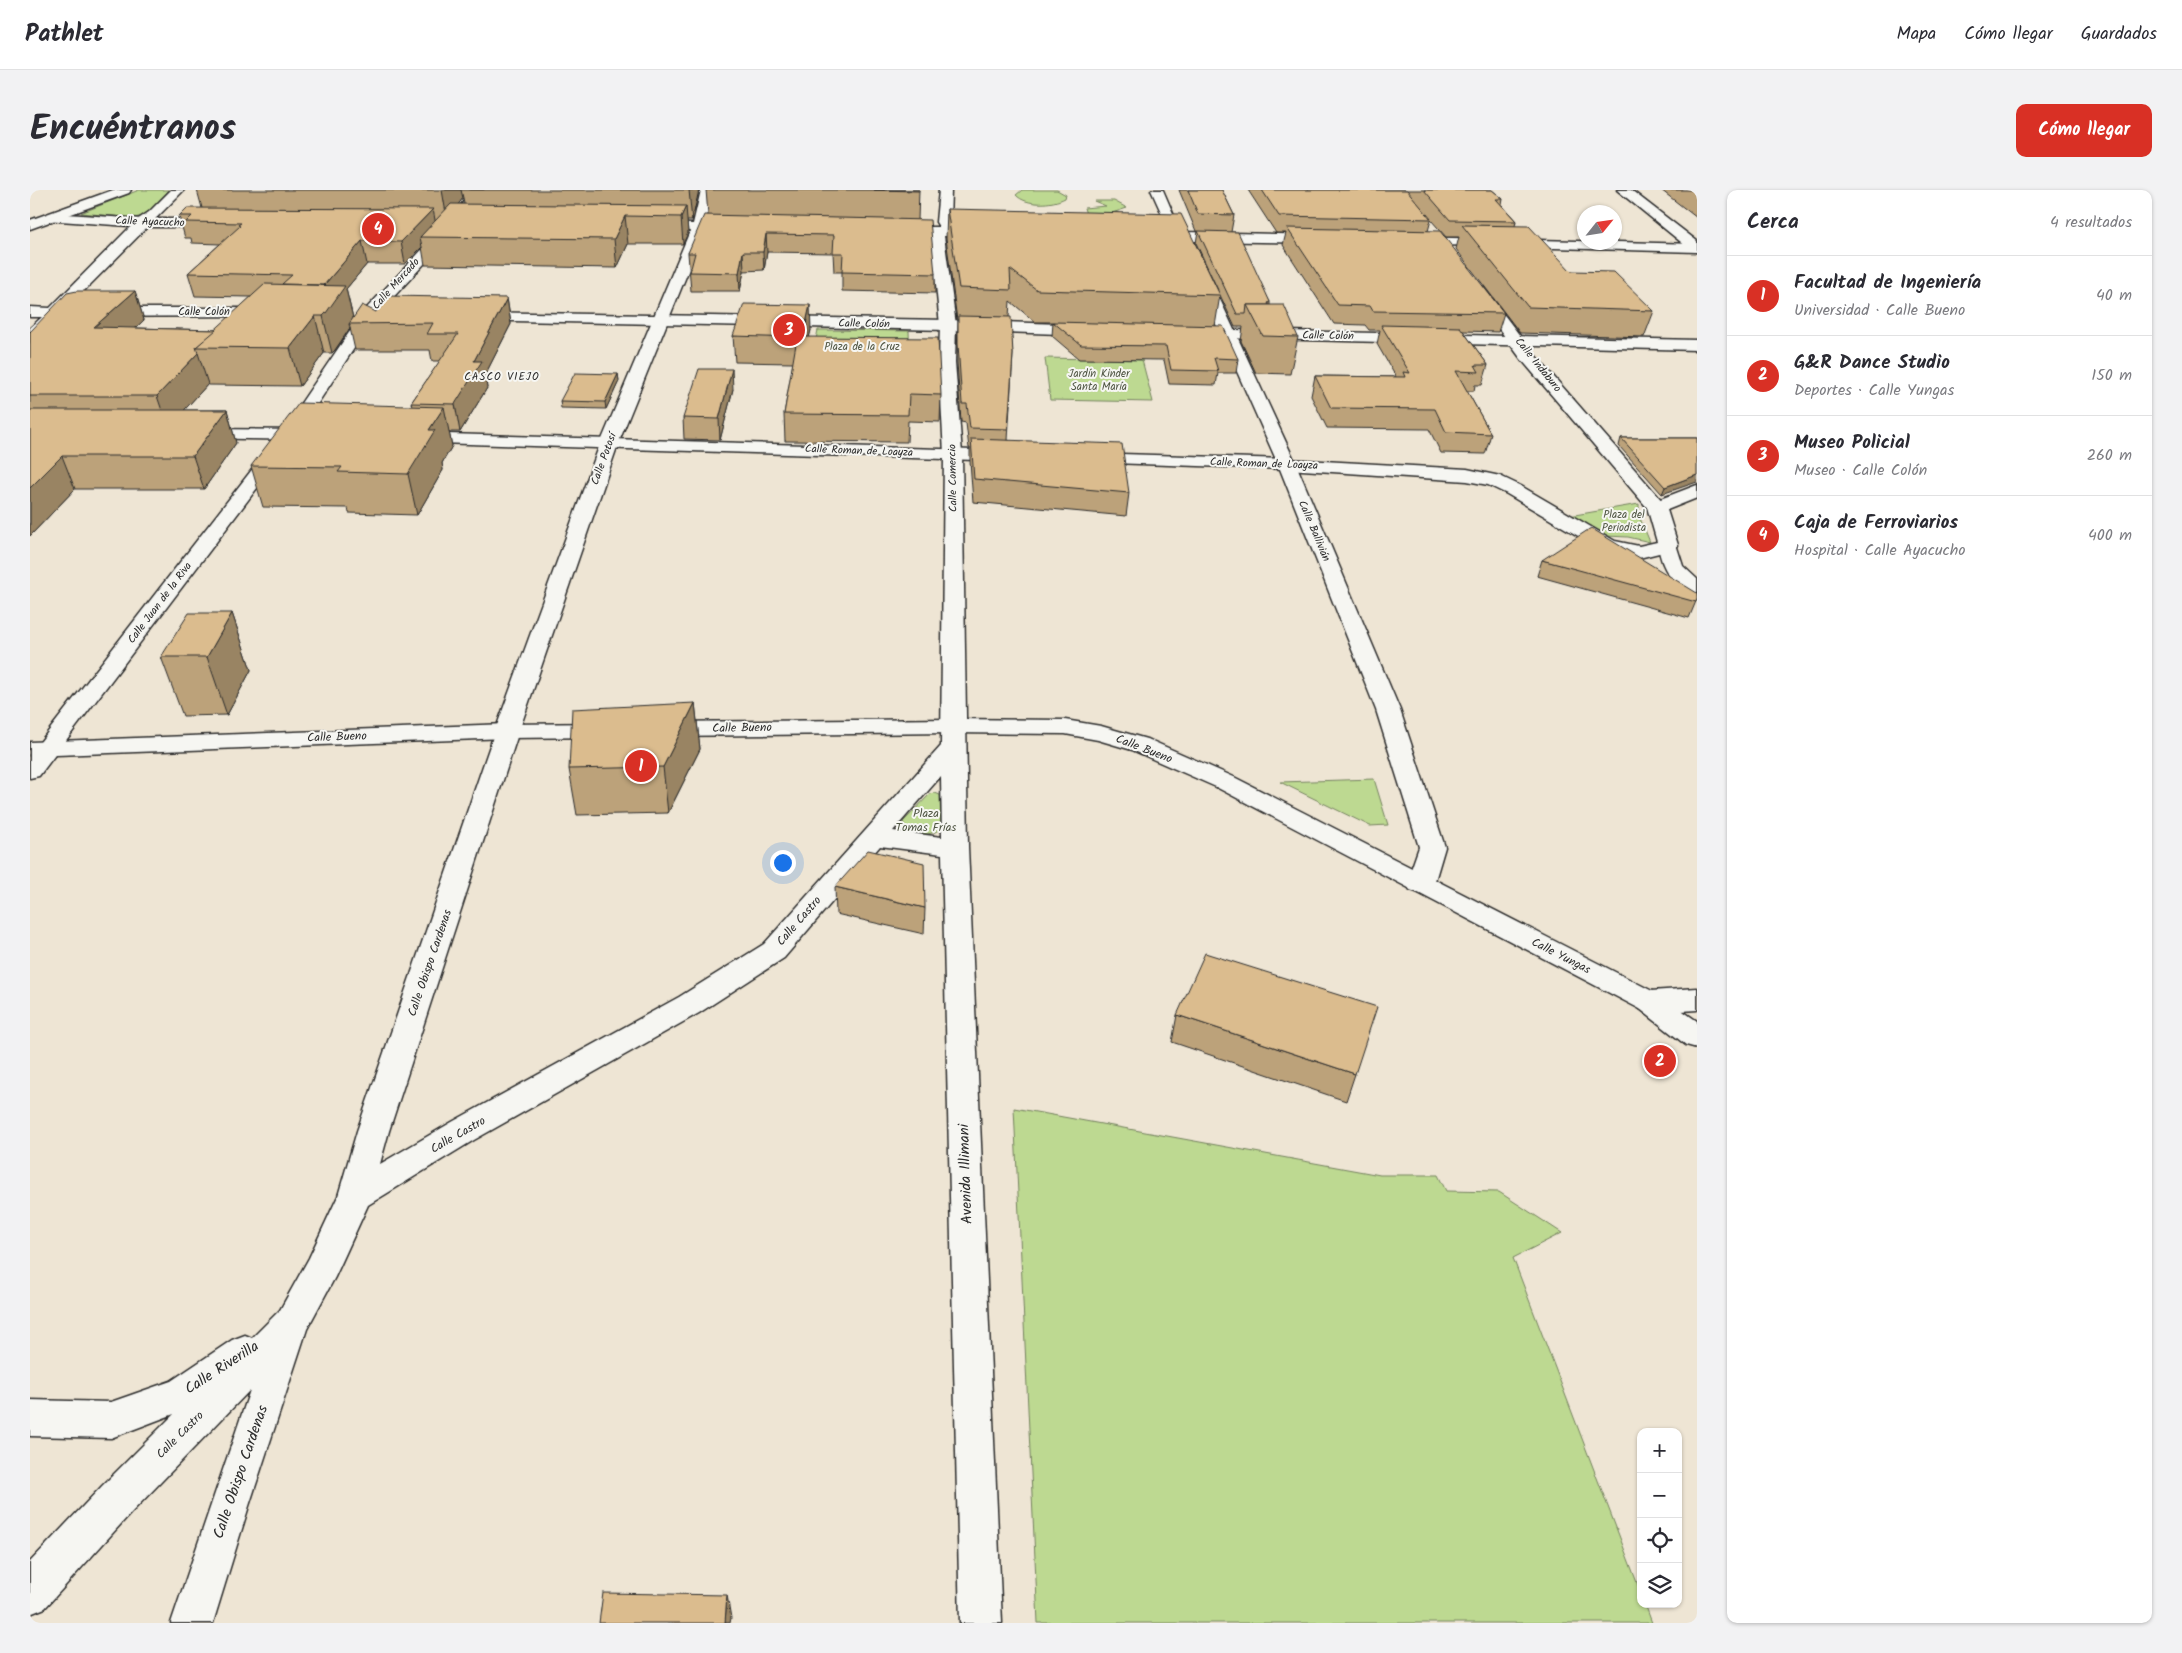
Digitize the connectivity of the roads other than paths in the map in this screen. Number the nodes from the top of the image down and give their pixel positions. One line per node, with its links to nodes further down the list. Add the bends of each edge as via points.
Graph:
1 (125, 190): 9 (street)
2 (178, 190): 10 (street, via 154,216)
3 (477, 190): 14 (street, Calle Mercado)
4 (707, 190): 18 (street, Calle Potosí)
5 (945, 190): 22 (street, Calle Comercio)
6 (1157, 190): 24 (street, Calle Ballivián)
7 (1623, 190): 28 (street)
8 (30, 215): 9 (street, Calle Ayacucho)
9 (51, 217): 10 (street, Calle Ayacucho); 12 (street)
10 (142, 223): 11 (street, Calle Ayacucho); 32 (street)
11 (231, 223)
12 (30, 225)
13 (435, 225): 14 (street)
14 (452, 226): 15 (street); 35 (street, Calle Mercado)
15 (469, 226)
16 (1428, 226): 27 (street)
17 (633, 227): 18 (street)
18 (699, 227): 19 (street); 38 (street, Calle Potosí)
19 (748, 228)
20 (878, 231): 22 (street)
21 (998, 232): 22 (street)
22 (943, 233): 39 (street, Calle Comercio)
23 (1141, 235): 24 (street)
24 (1180, 236): 25 (street); 42 (street, Calle Ballivián, via 1186,242)
25 (1334, 239)
26 (1401, 240): 27 (street)
27 (1440, 241): 28 (street); 29 (street)
28 (1697, 248)
29 (1452, 256)
30 (1469, 279): 44 (street, Calle Indaburo)
31 (30, 312): 32 (street, Calle Colón)
32 (54, 312): 33 (street, Calle Colón); 43 (street)
33 (288, 313)
34 (351, 314): 35 (street)
35 (368, 315): 36 (street); 47 (street, Calle Mercado)
36 (388, 315)
37 (456, 316): 38 (street, Calle Colón)
38 (660, 320): 39 (street, Calle Colón); 50 (street, Calle Potosí)
39 (948, 325): 40 (street, Calle Colón); 51 (street, Calle Comercio)
40 (1106, 331)
41 (1174, 333): 42 (street, Calle Colón)
42 (1227, 334): 44 (street, Calle Colón); 54 (street, Calle Ballivián)
43 (30, 336)
44 (1517, 340): 45 (street, Calle Colón); 56 (street, Calle Indaburo, via 1527,356)
45 (1697, 345)
46 (180, 434): 47 (street)
47 (289, 434): 48 (street); 61 (street, Calle Juan de la Riva)
48 (329, 435)
49 (399, 438): 50 (street, Calle Roman de Loayza)
50 (609, 444): 51 (street, Calle Roman de Loayza); 59 (street, Calle Potosí)
51 (953, 454): 52 (street, Calle Roman de Loayza); 60 (street, Calle Comercio)
52 (1022, 456)
53 (1071, 458): 54 (street, Calle Roman de Loayza)
54 (1287, 464): 57 (street, Calle Roman de Loayza, via 1467,475 1493,480 1609,546 1639,552); 65 (street, Calle Ballivián, via 1388,710 1432,847)
55 (1697, 492): 56 (street)
56 (1657, 507): 57 (street, Calle Indaburo)
57 (1668, 546): 58 (street, Calle Indaburo, via 1670,562 1679,576)
58 (1697, 588)
59 (507, 732): 60 (street, Calle Bueno, via 631,730); 61 (street, Calle Bueno); 69 (street, Calle Obispo Cardenas, via 373,1131)
60 (953, 736): 63 (street, Calle Castro); 64 (street, Avenida Illimani); 65 (street, Calle Bueno, via 1065,727 1141,745 1225,782)
61 (40, 748): 62 (street, Calle Juan de la Riva)
62 (30, 771)
63 (872, 837): 64 (street); 69 (street, Calle Castro, via 774,951 689,1005 463,1131)
64 (955, 846): 74 (street, Avenida Illimani)
65 (1420, 884): 67 (street, Calle Yungas)
66 (1697, 999): 67 (street)
67 (1650, 1002): 68 (street, Calle Yungas)
68 (1697, 1037)
69 (355, 1196): 70 (street, Calle Castro, via 323,1266)
70 (292, 1321): 71 (street, Calle Riverilla, via 183,1394 111,1420); 72 (street, Calle Castro, via 116,1500); 73 (street, Calle Obispo Cardenas)
71 (30, 1418)
72 (30, 1593)
73 (192, 1623)
74 (981, 1623)

